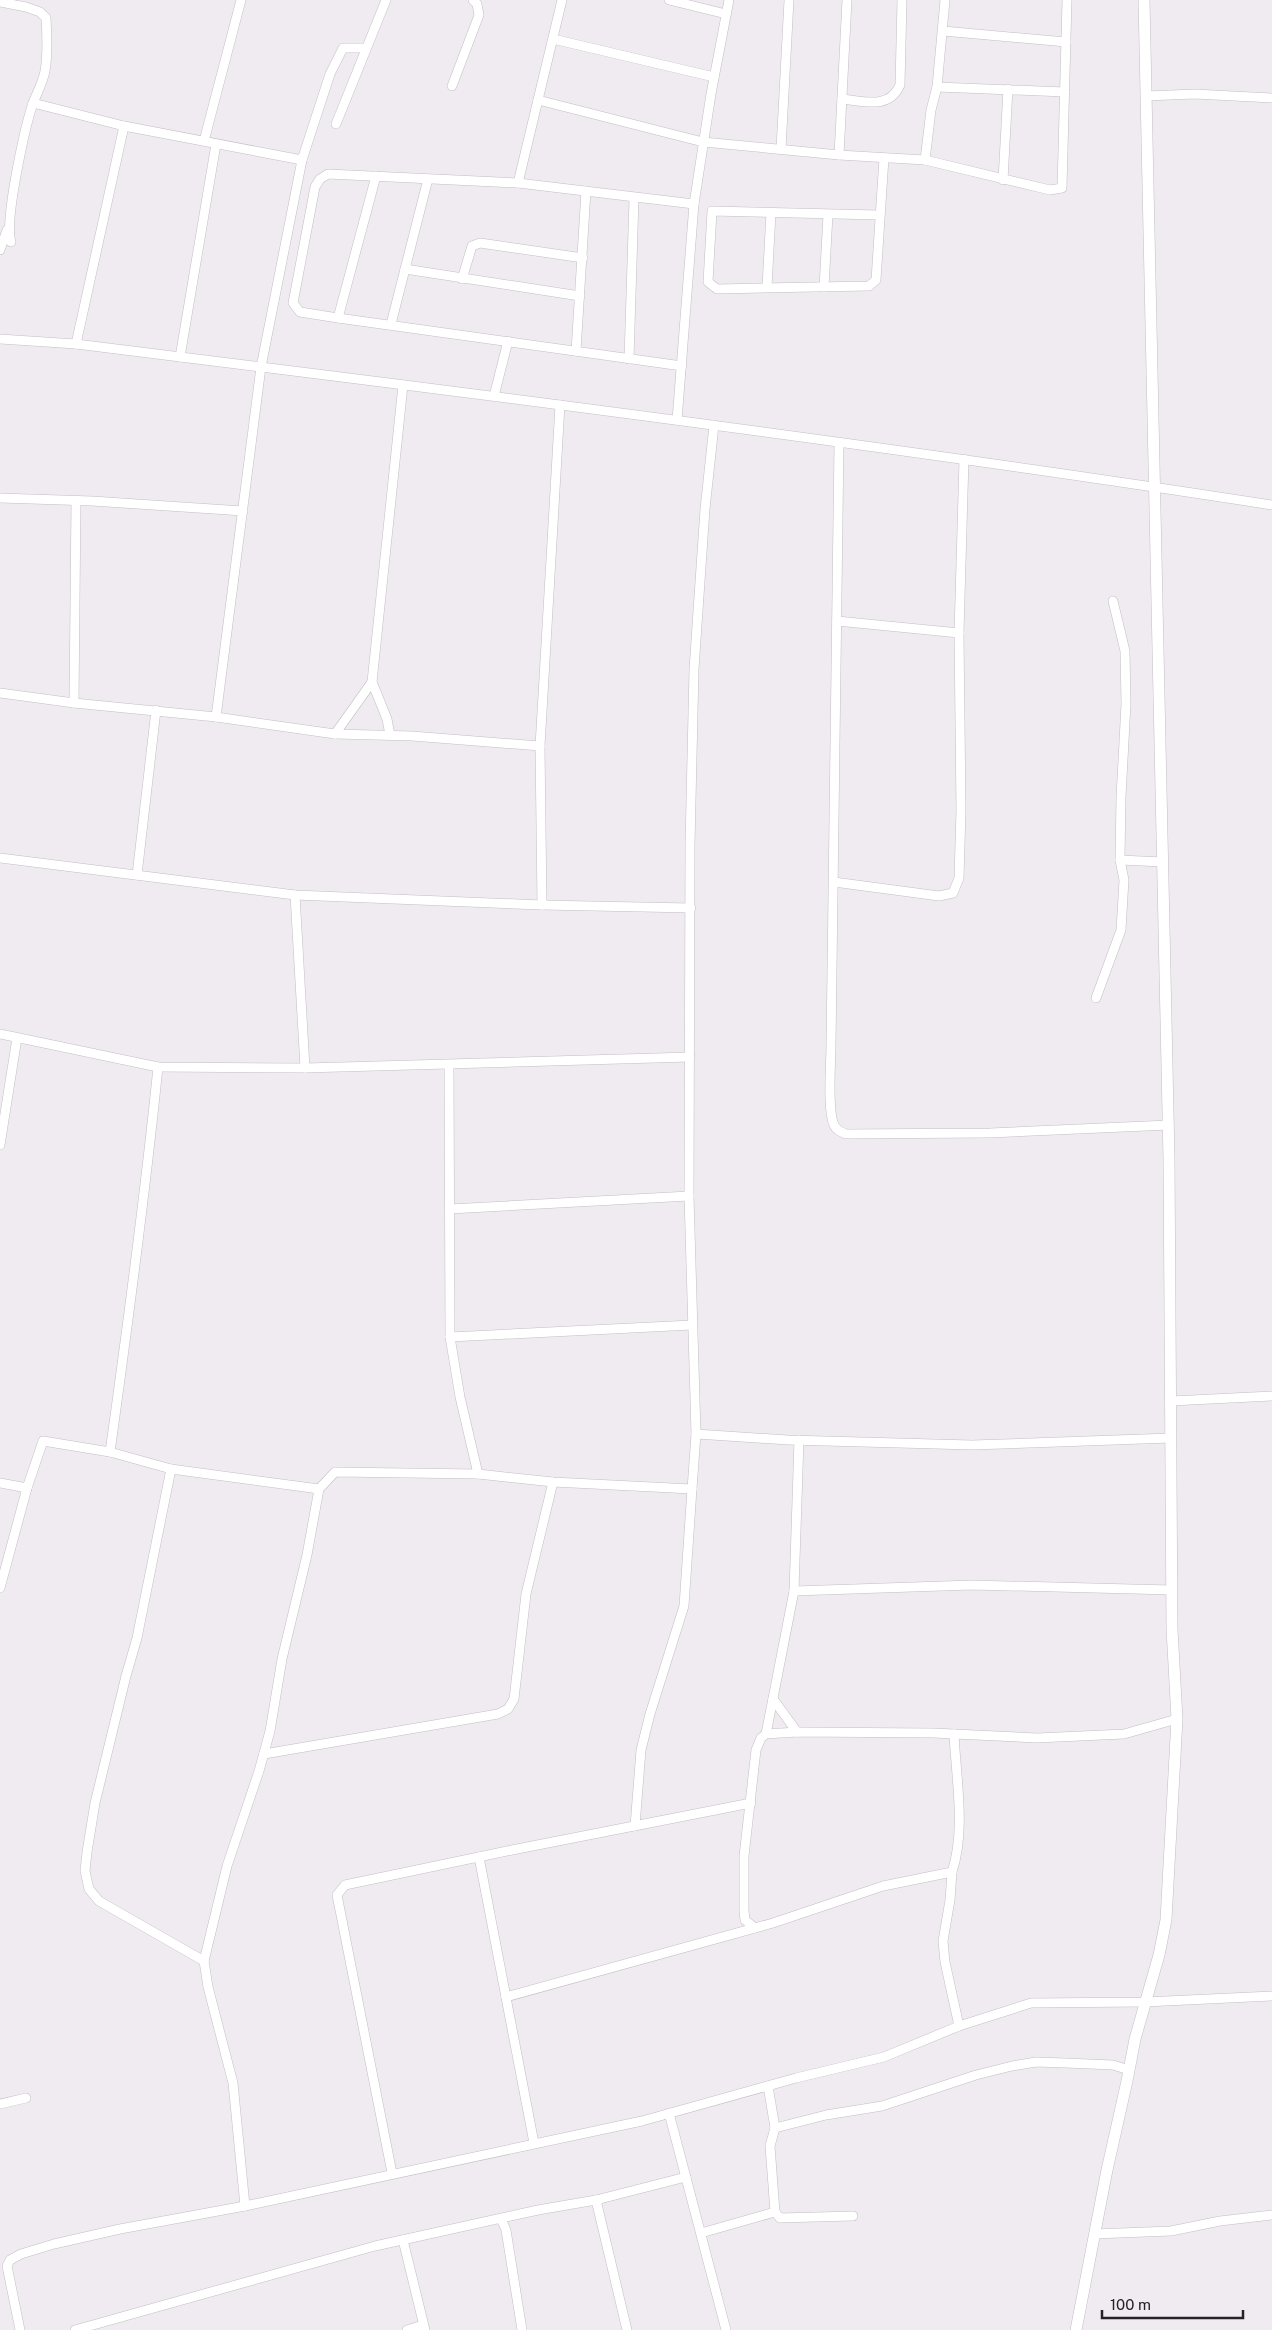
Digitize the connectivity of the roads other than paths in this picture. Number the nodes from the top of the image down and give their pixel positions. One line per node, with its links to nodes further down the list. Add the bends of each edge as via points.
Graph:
1 (241, 0): 31 (street)
2 (386, 0): 18 (street)
3 (473, 0): 20 (street, via 479,15)
4 (562, 0): 16 (street)
5 (669, 0): 14 (street)
6 (729, 0): 14 (street)
7 (789, 0): 34 (street)
8 (847, 0): 26 (street)
9 (902, 0): 26 (street, via 900,85 896,93 892,98 877,103)
10 (945, 0): 15 (street)
11 (1067, 0): 17 (street)
12 (1144, 0): 24 (street)
13 (0, 2): 28 (street, via 26,7 46,18 45,72)
14 (726, 14): 19 (street)
15 (944, 31): 17 (street); 21 (street)
16 (553, 39): 19 (street); 27 (street)
17 (1066, 42): 23 (street)
18 (366, 48): 29 (street); 37 (street, via 347,47 340,52)
19 (714, 77): 32 (street)
20 (452, 86)
21 (937, 87): 22 (street); 38 (street)
22 (1008, 89): 23 (street); 41 (street)
23 (1064, 92): 41 (street, via 1062,188 1050,190)
24 (1146, 96): 25 (street, via 1195,94); 75 (street)
25 (1272, 98)
26 (842, 99): 35 (street)
27 (538, 100): 32 (street); 42 (street)
28 (33, 103): 30 (street); 49 (street)
29 (336, 124)
30 (124, 126): 31 (street); 62 (street)
31 (204, 141): 33 (street)
32 (703, 142): 34 (street); 45 (street)
33 (216, 144): 37 (street); 64 (street)
34 (781, 149): 35 (street)
35 (839, 155): 36 (street)
36 (884, 158): 38 (street); 48 (street)
37 (302, 160): 67 (street)
38 (925, 160): 41 (street)
39 (376, 176): 40 (street); 58 (street); 58 (street, via 328,174 315,187 293,303 300,312)
40 (428, 179): 42 (street); 53 (street)
41 (1003, 180)
42 (518, 183): 43 (street)
43 (586, 191): 44 (street); 52 (street)
44 (634, 198): 45 (street); 65 (street)
45 (694, 204): 66 (street)
46 (771, 214): 47 (street); 55 (street); 55 (street, via 712,211 711,220 708,282 717,289)
47 (828, 215): 48 (street); 56 (street)
48 (880, 215): 56 (street, via 876,280 873,284)
49 (4, 226): 50 (street); 51 (street)
50 (11, 242)
51 (0, 250)
52 (583, 258): 54 (street, via 480,243 472,246); 57 (street)
53 (405, 270): 54 (street); 59 (street)
54 (462, 278): 57 (street)
55 (767, 287): 56 (street)
56 (824, 287)
57 (580, 296): 63 (street)
58 (338, 318): 59 (street)
59 (391, 324): 61 (street)
60 (0, 338): 62 (street)
61 (508, 341): 63 (street); 69 (street)
62 (76, 344): 64 (street)
63 (576, 351): 65 (street)
64 (180, 357): 67 (street)
65 (629, 359): 66 (street)
66 (682, 366): 71 (street)
67 (261, 367): 68 (street); 79 (street)
68 (403, 385): 69 (street); 83 (street)
69 (494, 396): 70 (street)
70 (560, 405): 71 (street); 90 (street)
71 (677, 420): 72 (street)
72 (714, 425): 73 (street); 98 (street, via 694,669)
73 (840, 443): 74 (street); 81 (street)
74 (964, 459): 75 (street); 82 (street)
75 (1156, 487): 78 (street); 93 (street)
76 (0, 498): 77 (street)
77 (76, 501): 79 (street); 85 (street)
78 (1272, 505)
79 (243, 511): 87 (street)
80 (1114, 601): 92 (street, via 1126,660)
81 (837, 621): 82 (street); 95 (street)
82 (959, 633): 95 (street, via 961,810 959,878 953,893 939,896)
83 (372, 682): 88 (street); 89 (street)
84 (0, 693): 85 (street)
85 (74, 703): 86 (street)
86 (156, 710): 87 (street); 94 (street)
87 (216, 717): 88 (street)
88 (335, 734): 89 (street)
89 (390, 735): 90 (street)
90 (540, 746): 97 (street)
91 (0, 858): 94 (street)
92 (1120, 860): 93 (street); 99 (street, via 1124,880 1121,930)
93 (1163, 862): 106 (street)
94 (137, 875): 96 (street)
95 (834, 882): 106 (street, via 831,1110 834,1125 839,1131 846,1134 990,1133)
96 (295, 895): 97 (street); 105 (street)
97 (542, 905): 98 (street)
98 (691, 908): 102 (street)
99 (1096, 998)
100 (0, 1034): 101 (street)
101 (17, 1038): 104 (street); 107 (street)
102 (690, 1056): 103 (street); 108 (street)
103 (449, 1065): 105 (street); 109 (street)
104 (158, 1067): 105 (street); 117 (street, via 143,1211)
105 (306, 1068)
106 (1169, 1125): 113 (street)
107 (0, 1145)
108 (689, 1196): 109 (street); 110 (street)
109 (450, 1209): 111 (street)
110 (692, 1325): 111 (street); 114 (street)
111 (450, 1337): 119 (street)
112 (1272, 1396): 113 (street)
113 (1171, 1401): 115 (street)
114 (696, 1434): 116 (street); 124 (street)
115 (1171, 1438): 116 (street, via 972,1445); 126 (street)
116 (799, 1440): 127 (street)
117 (110, 1452): 118 (street); 122 (street, via 42,1441)
118 (171, 1469): 123 (street); 139 (street, via 137,1638 95,1803 85,1871 89,1888 99,1901)
119 (478, 1474): 120 (street); 123 (street, via 336,1472)
120 (553, 1482): 124 (street); 133 (street, via 526,1594 514,1699 508,1709 498,1714)
121 (0, 1483): 122 (street)
122 (27, 1488): 125 (street)
123 (320, 1489): 133 (street)
124 (692, 1489): 135 (street, via 684,1606 641,1750)
125 (0, 1588)
126 (1172, 1590): 127 (street, via 972,1585); 129 (street)
127 (794, 1591): 128 (street)
128 (773, 1699): 130 (street); 131 (street)
129 (1177, 1719): 132 (street, via 1124,1734 1037,1738); 142 (street, via 1166,1920)
130 (797, 1732): 131 (street); 132 (street)
131 (766, 1734): 134 (street, via 760,1738 756,1750)
132 (954, 1734): 137 (street, via 958,1819 957,1859)
133 (264, 1754): 139 (street, via 227,1866)
134 (751, 1804): 135 (street); 138 (street, via 744,1856 744,1911 745,1920)
135 (634, 1826): 136 (street)
136 (479, 1857): 141 (street); 151 (street, via 346,1885 337,1896)
137 (952, 1872): 138 (street, via 883,1886); 143 (street, via 943,1940)
138 (755, 1928): 141 (street)
139 (204, 1961): 154 (street, via 233,2083)
140 (1272, 1996): 142 (street)
141 (506, 1997): 150 (street)
142 (1145, 2002): 143 (street, via 1031,2003); 144 (street)
143 (959, 2026): 145 (street, via 884,2057)
144 (1129, 2070): 149 (street, via 1113,2065 1036,2062 976,2075 882,2106); 160 (street)
145 (768, 2086): 148 (street); 149 (street)
146 (26, 2098): 147 (street)
147 (0, 2104)
148 (668, 2113): 150 (street); 152 (street)
149 (775, 2128): 155 (street, via 770,2146)
150 (534, 2143): 151 (street)
151 (392, 2173): 154 (street)
152 (686, 2177): 153 (street); 159 (street)
153 (596, 2200): 158 (street); 167 (street)
154 (245, 2206): 163 (street, via 54,2244 10,2260 6,2266)
155 (775, 2212): 157 (street, via 780,2218); 159 (street)
156 (1272, 2214): 160 (street, via 1171,2231)
157 (853, 2216)
158 (501, 2219): 161 (street); 166 (street, via 506,2230)
159 (700, 2233): 168 (street)
160 (1094, 2234): 169 (street)
161 (403, 2240): 162 (street); 164 (street)
162 (424, 2327): 165 (street)
163 (20, 2330)
164 (75, 2330)
165 (407, 2330)
166 (522, 2330)
167 (627, 2330)
168 (726, 2330)
169 (1076, 2330)

